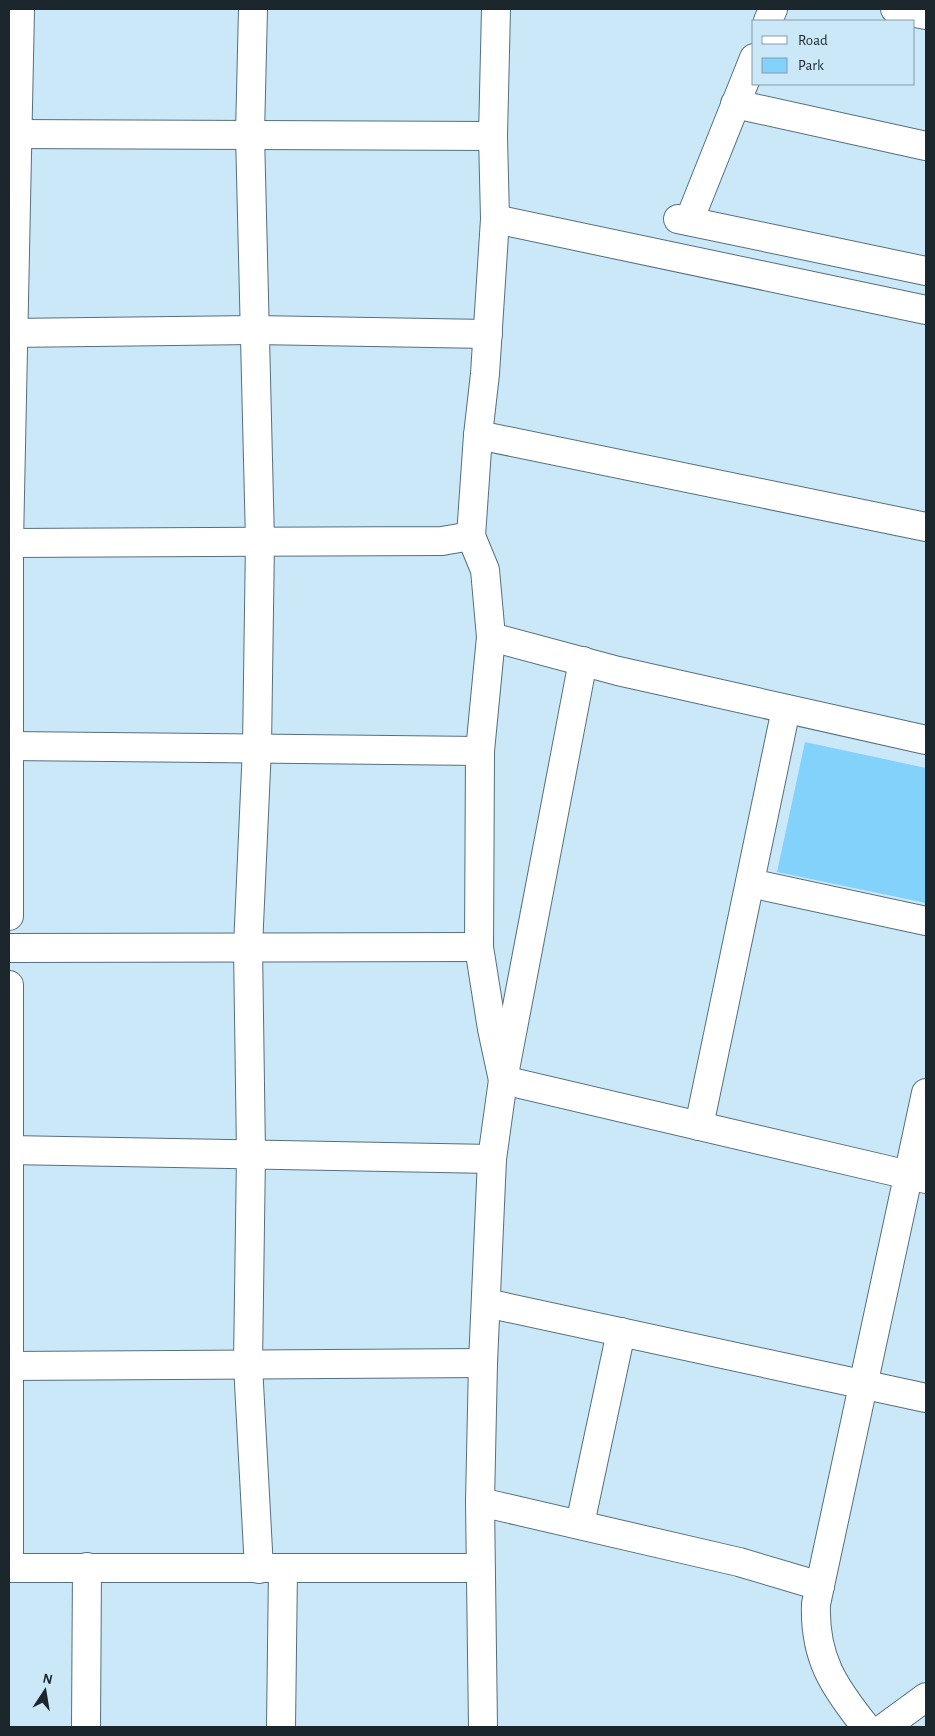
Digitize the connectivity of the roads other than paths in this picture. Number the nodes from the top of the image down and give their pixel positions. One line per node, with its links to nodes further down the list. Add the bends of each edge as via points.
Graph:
1 (20, 9): 8 (main road)
2 (253, 9): 9 (main road)
3 (496, 9): 10 (main road)
4 (895, 9): 5 (main road)
5 (926, 15)
6 (752, 63): 7 (main road)
7 (735, 104): 11 (main road); 13 (main road, via 684,220)
8 (13, 134): 9 (main road); 16 (main road)
9 (250, 134): 10 (main road); 15 (main road)
10 (493, 136): 12 (main road)
11 (926, 146)
12 (495, 220): 14 (main road); 17 (main road)
13 (925, 266)
14 (926, 310)
15 (255, 330): 16 (main road); 17 (main road); 21 (main road)
16 (11, 333): 22 (main road)
17 (488, 334): 18 (main road)
18 (478, 435): 19 (main road); 20 (main road)
19 (926, 527)
20 (471, 536): 21 (main road, via 442,541); 23 (main road, via 485,570)
21 (260, 541): 22 (main road); 28 (main road)
22 (9, 542): 27 (main road)
23 (491, 637): 24 (main road); 29 (main road)
24 (582, 661): 25 (main road); 37 (main road)
25 (786, 709): 26 (main road); 30 (main road)
26 (926, 740)
27 (9, 746): 28 (main road); 31 (main road)
28 (257, 747): 29 (main road); 33 (main road)
29 (480, 751): 34 (main road)
30 (750, 883): 32 (main road); 39 (main road)
31 (9, 916)
32 (926, 921)
33 (248, 947): 34 (main road); 35 (main road); 41 (main road)
34 (479, 947): 37 (main road)
35 (9, 948)
36 (9, 985): 40 (main road)
37 (503, 1080): 39 (main road); 42 (main road)
38 (926, 1093): 43 (main road)
39 (699, 1126): 43 (main road)
40 (9, 1150): 41 (main road); 48 (main road)
41 (251, 1154): 42 (main road); 47 (main road)
42 (492, 1159): 44 (main road)
43 (918, 1177): 49 (main road)
44 (486, 1303): 45 (main road); 46 (main road)
45 (620, 1332): 49 (main road); 52 (main road)
46 (483, 1363): 47 (main road); 51 (main road)
47 (248, 1365): 48 (main road); 55 (main road)
48 (9, 1366): 53 (main road, via 9,1568)
49 (864, 1384): 50 (main road); 56 (main road)
50 (926, 1398)
51 (480, 1502): 52 (main road); 54 (main road)
52 (580, 1524): 56 (main road, via 739,1562)
53 (87, 1567): 55 (main road); 58 (main road)
54 (480, 1568): 55 (main road); 60 (main road)
55 (271, 1569): 59 (main road)
56 (820, 1586): 61 (main road, via 815,1630 822,1656 839,1692)
57 (926, 1697): 62 (main road)
58 (86, 1727)
59 (281, 1727)
60 (483, 1727)
61 (866, 1727)
62 (885, 1727)

